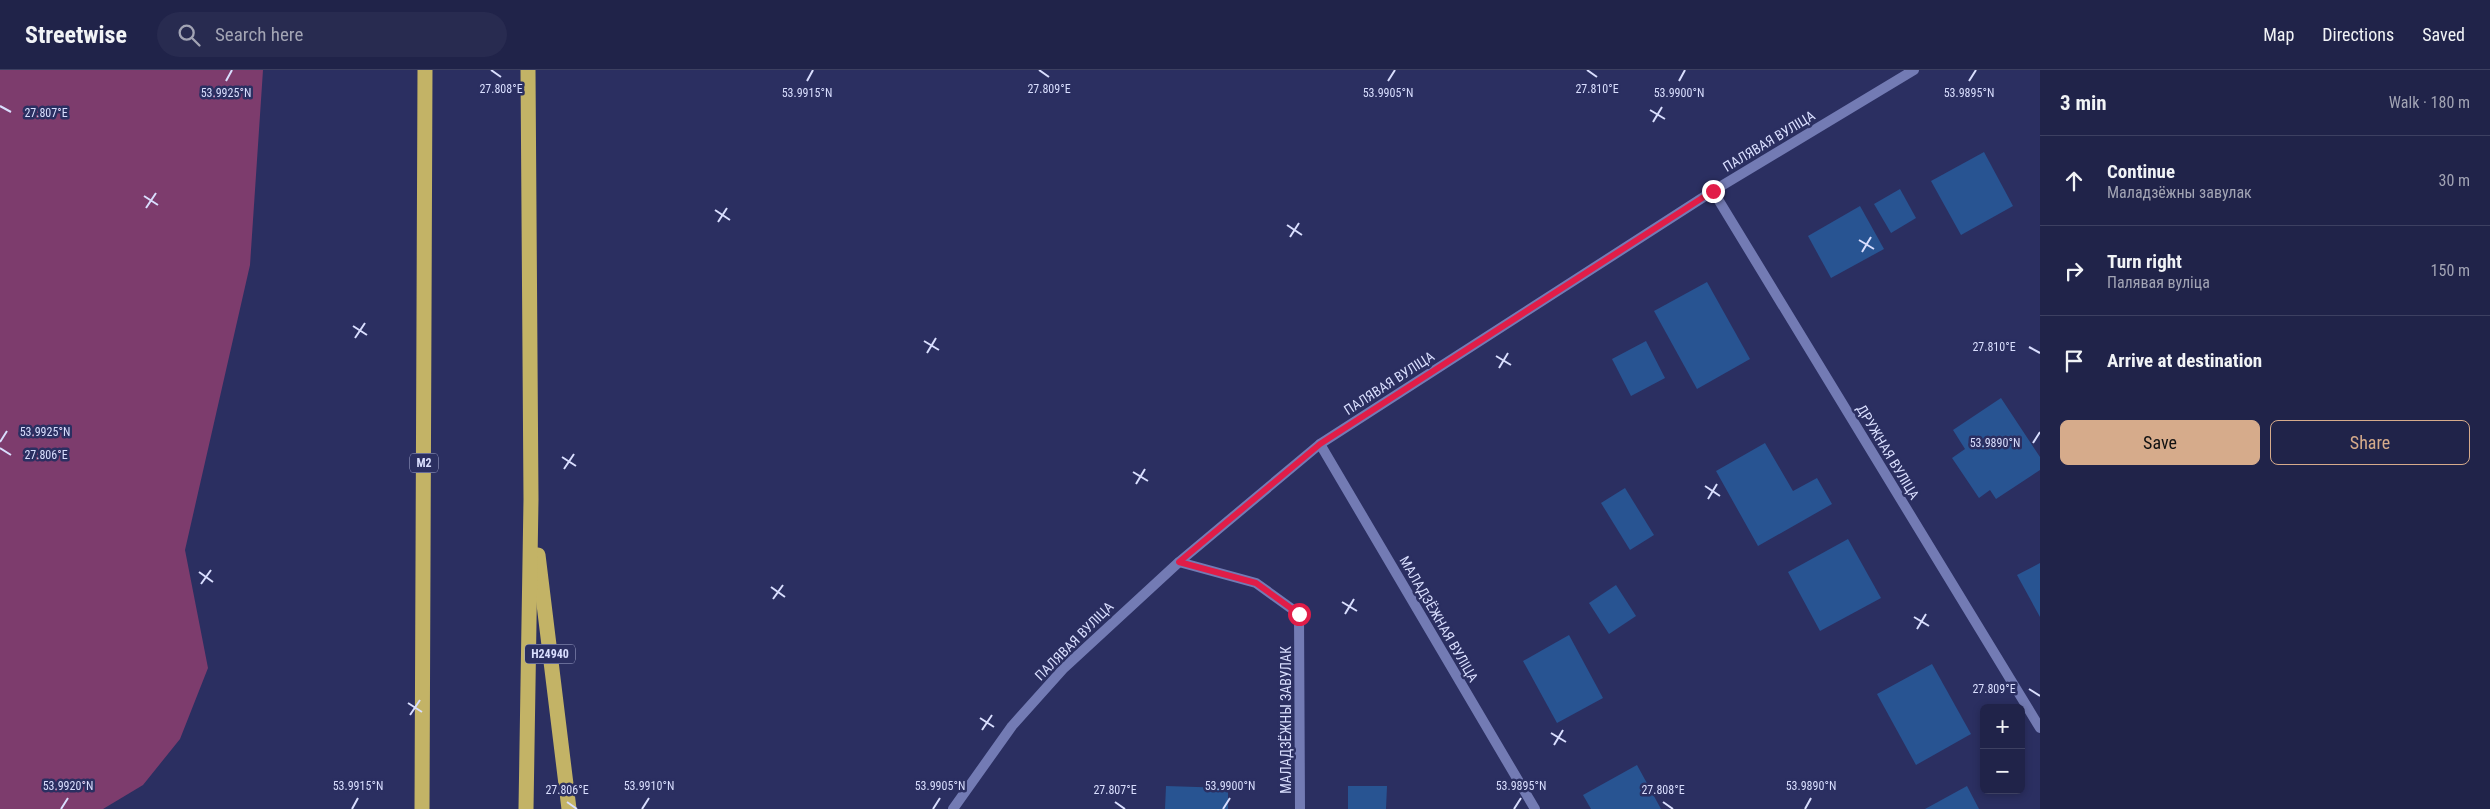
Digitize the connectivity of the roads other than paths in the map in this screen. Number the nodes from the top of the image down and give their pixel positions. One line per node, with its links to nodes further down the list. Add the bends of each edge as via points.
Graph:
1 (425, 70): 9 (highway, М2)
2 (528, 70): 6 (highway)
3 (1914, 70): 4 (street, ПАЛЯВАЯ ВУЛІЦА)
4 (1713, 191): 5 (street, ПАЛЯВАЯ ВУЛІЦА); 8 (street, ДРУЖНАЯ ВУЛІЦА)
5 (1320, 444): 7 (street, ПАЛЯВАЯ ВУЛІЦА); 14 (street, МАЛАДЗЁЖНАЯ ВУЛІЦА)
6 (530, 499): 10 (highway); 11 (highway, Н24940)
7 (1179, 562): 12 (street, ПАЛЯВАЯ ВУЛІЦА, via 1064,668 1012,726); 13 (street, МАЛАДЗЁЖНЫ ЗАВУЛАК, via 1256,583 1299,614)
8 (2040, 728)
9 (422, 809)
10 (526, 809)
11 (569, 809)
12 (953, 809)
13 (1300, 809)
14 (1535, 809)

